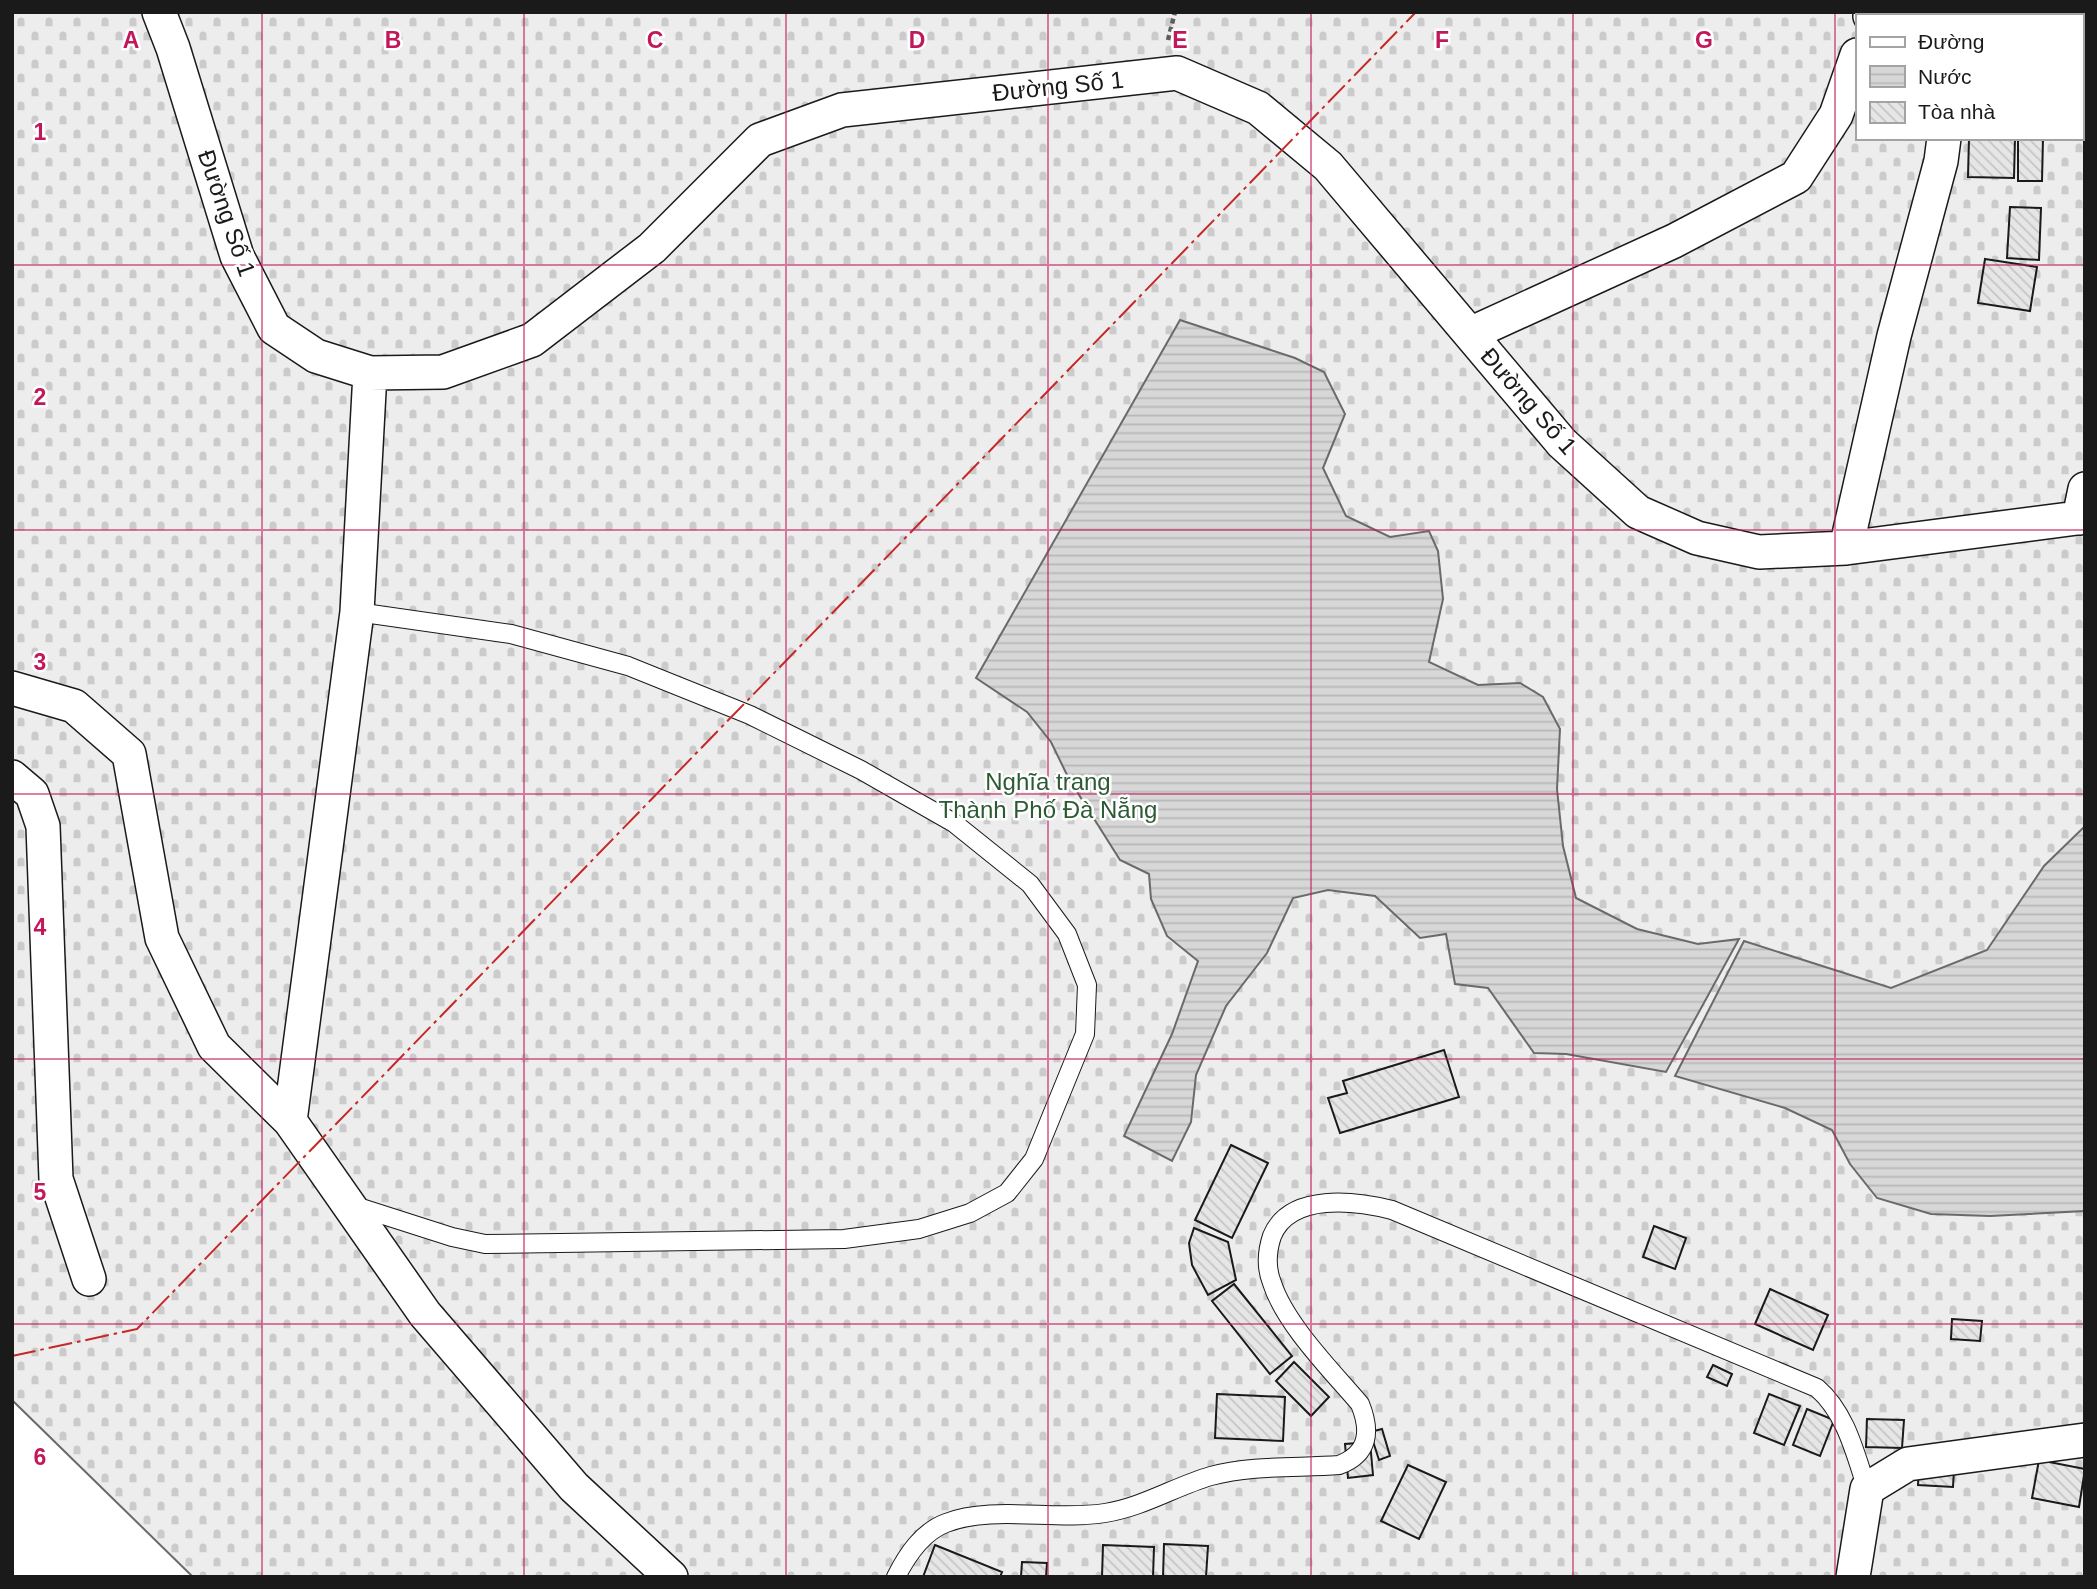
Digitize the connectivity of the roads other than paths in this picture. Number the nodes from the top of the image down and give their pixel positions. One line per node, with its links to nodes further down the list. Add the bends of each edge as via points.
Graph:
1 (159, 12): 5 (street, Đường Số 1, via 237,256 274,328 316,356)
2 (1856, 58): 4 (street, via 1836,115 1796,177 1674,241)
3 (1944, 140): 7 (street)
4 (1470, 334): 5 (street, Đường Số 1, via 1328,166 1258,108 1177,73 842,110 760,140 652,248 532,340 443,372); 7 (street, Đường Số 1, via 1562,443 1638,512 1697,538 1759,552)
5 (370, 373): 8 (street)
6 (2083, 508): 7 (street, Đường Số 1)
7 (1846, 548)
8 (357, 612): 11 (street); 12 (lane, via 511,634 628,666 750,715 861,770 954,823 1030,884 1067,934 1087,985 1085,1034 1034,1159 1006,1193 970,1213 919,1229 844,1239 485,1244)
9 (12, 688): 11 (street, via 74,706 129,754 162,938 214,1046)
10 (12, 777): 13 (street, via 32,794 43,826 56,1179)
11 (290, 1121): 12 (street)
12 (347, 1203): 16 (street, via 425,1314 565,1477)
13 (89, 1279)
14 (2085, 1440): 15 (street, via 1908,1464)
15 (1867, 1489): 17 (lane, via 1838,1410 1817,1388 1392,1210 1348,1202 1324,1204 1285,1216 1268,1247 1268,1265 1272,1284 1296,1327 1360,1404 1367,1431 1352,1460 1339,1465 1210,1476 1107,1513 962,1518 930,1532 915,1546); 18 (street)
16 (671, 1577)
17 (896, 1577)
18 (1853, 1577)

